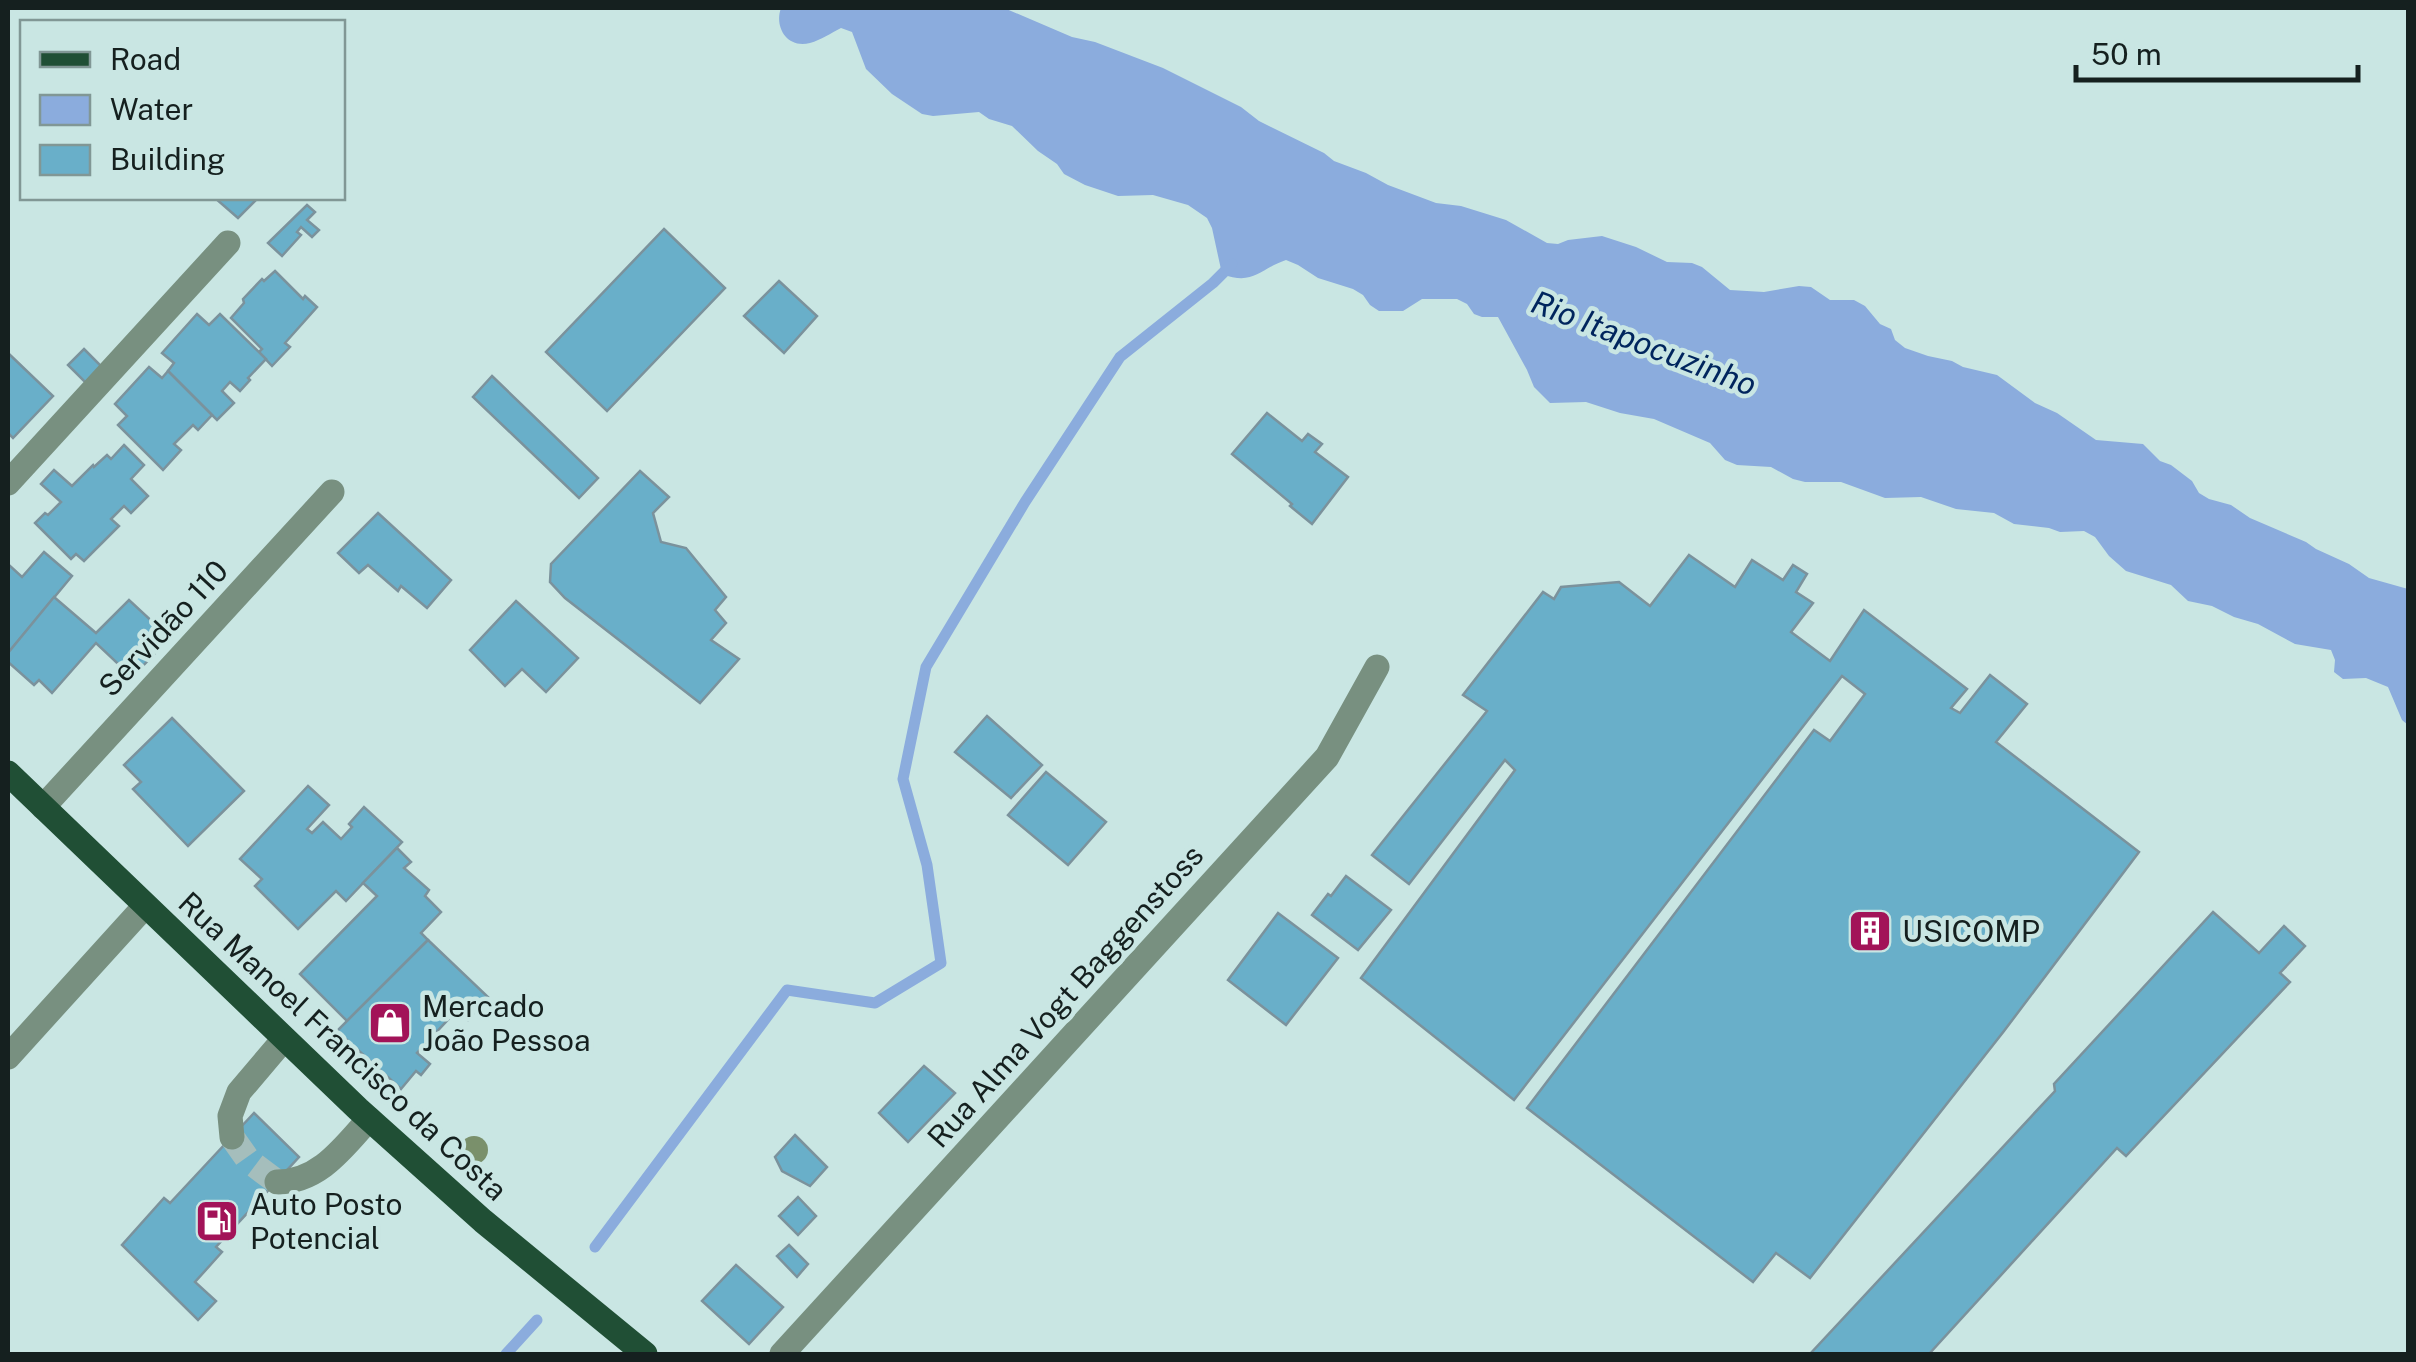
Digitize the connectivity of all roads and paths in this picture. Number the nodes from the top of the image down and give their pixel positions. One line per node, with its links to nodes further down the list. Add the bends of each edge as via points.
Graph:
1 (228, 243): 2 (street)
2 (8, 483)
3 (332, 492): 6 (street, Servidão 110)
4 (1377, 667): 14 (street, Rua Alma Vogt Baggenstoss, via 1328,757)
5 (8, 773): 6 (main road, Rua Manoel Francisco da Costa)
6 (43, 807): 7 (main road, Rua Manoel Francisco da Costa)
7 (145, 906): 8 (main road, Rua Manoel Francisco da Costa); 9 (street)
8 (284, 1039): 10 (main road, Rua Manoel Francisco da Costa); 11 (street, via 239,1092 230,1116)
9 (8, 1057)
10 (369, 1119): 12 (street, via 307,1177); 13 (main road, Rua Manoel Francisco da Costa)
11 (232, 1137)
12 (277, 1182)
13 (645, 1354)
14 (782, 1354)

